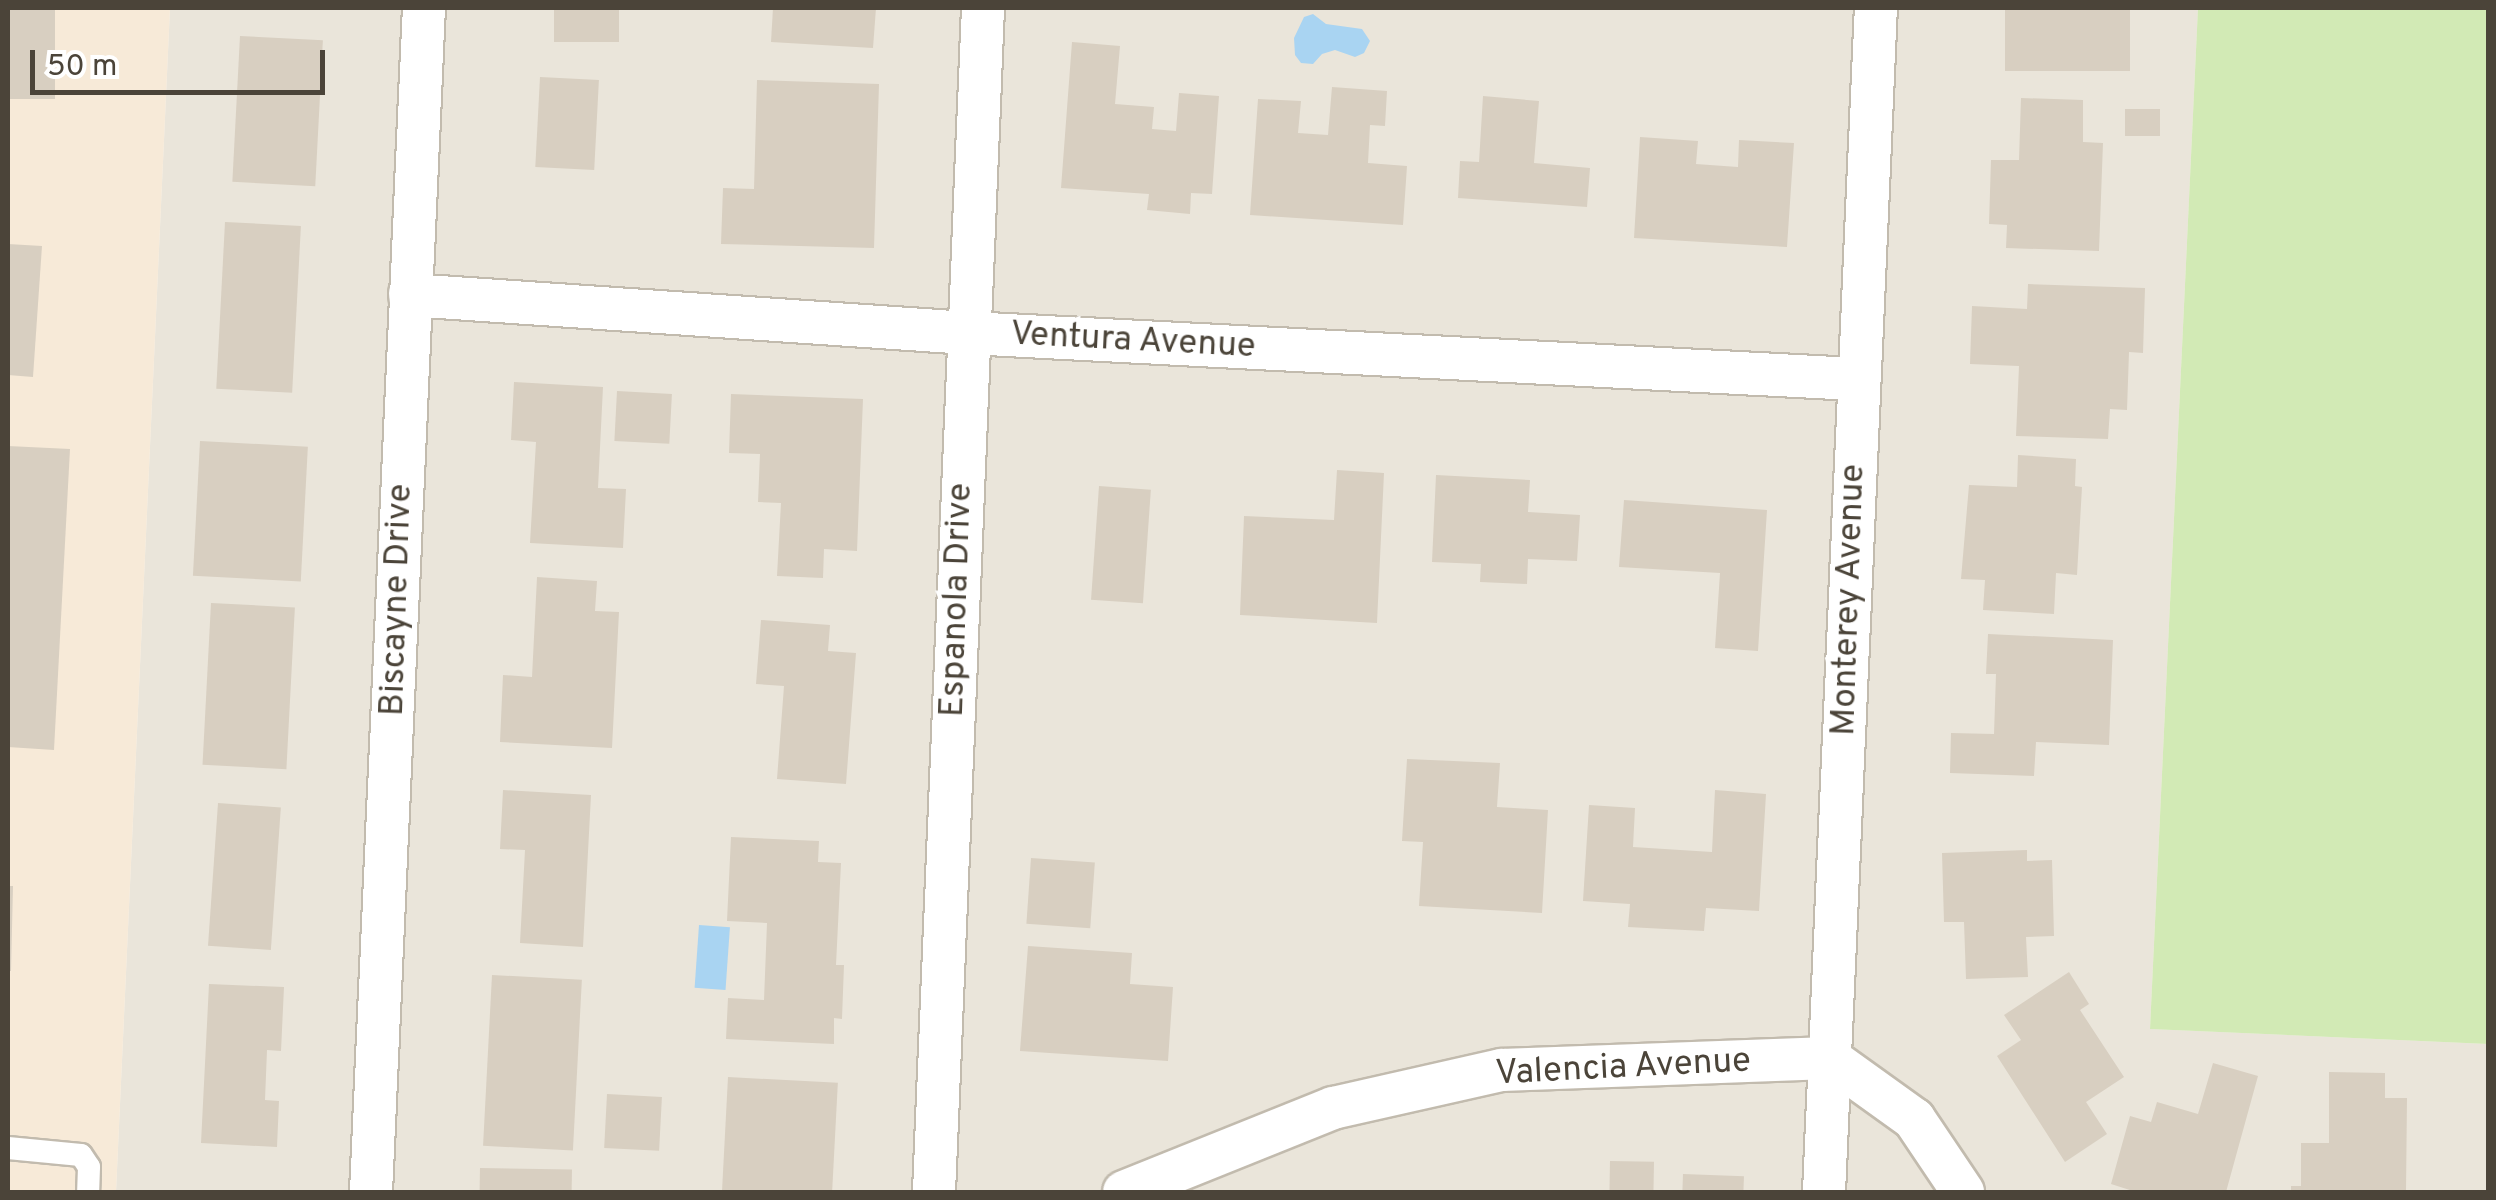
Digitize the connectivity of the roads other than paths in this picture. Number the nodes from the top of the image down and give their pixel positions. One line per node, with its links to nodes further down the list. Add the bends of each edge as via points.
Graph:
1 (424, 8): 4 (street, Biscayne Drive)
2 (984, 8): 5 (street, Espanola Drive)
3 (1876, 8): 6 (street, Monterey Avenue)
4 (410, 295): 5 (street, Ventura Avenue); 10 (street, Biscayne Drive)
5 (968, 333): 6 (street, Ventura Avenue); 11 (street, Espanola Drive)
6 (1856, 379): 7 (street, Monterey Avenue)
7 (1829, 1058): 12 (street, Valencia Avenue, via 1502,1070 1332,1108); 13 (street, Monterey Avenue); 14 (street, via 1914,1119)
8 (8, 1148): 9 (lane, via 81,1154 89,1167)
9 (88, 1192)
10 (372, 1192)
11 (934, 1192)
12 (1124, 1192)
13 (1824, 1192)
14 (1963, 1192)

